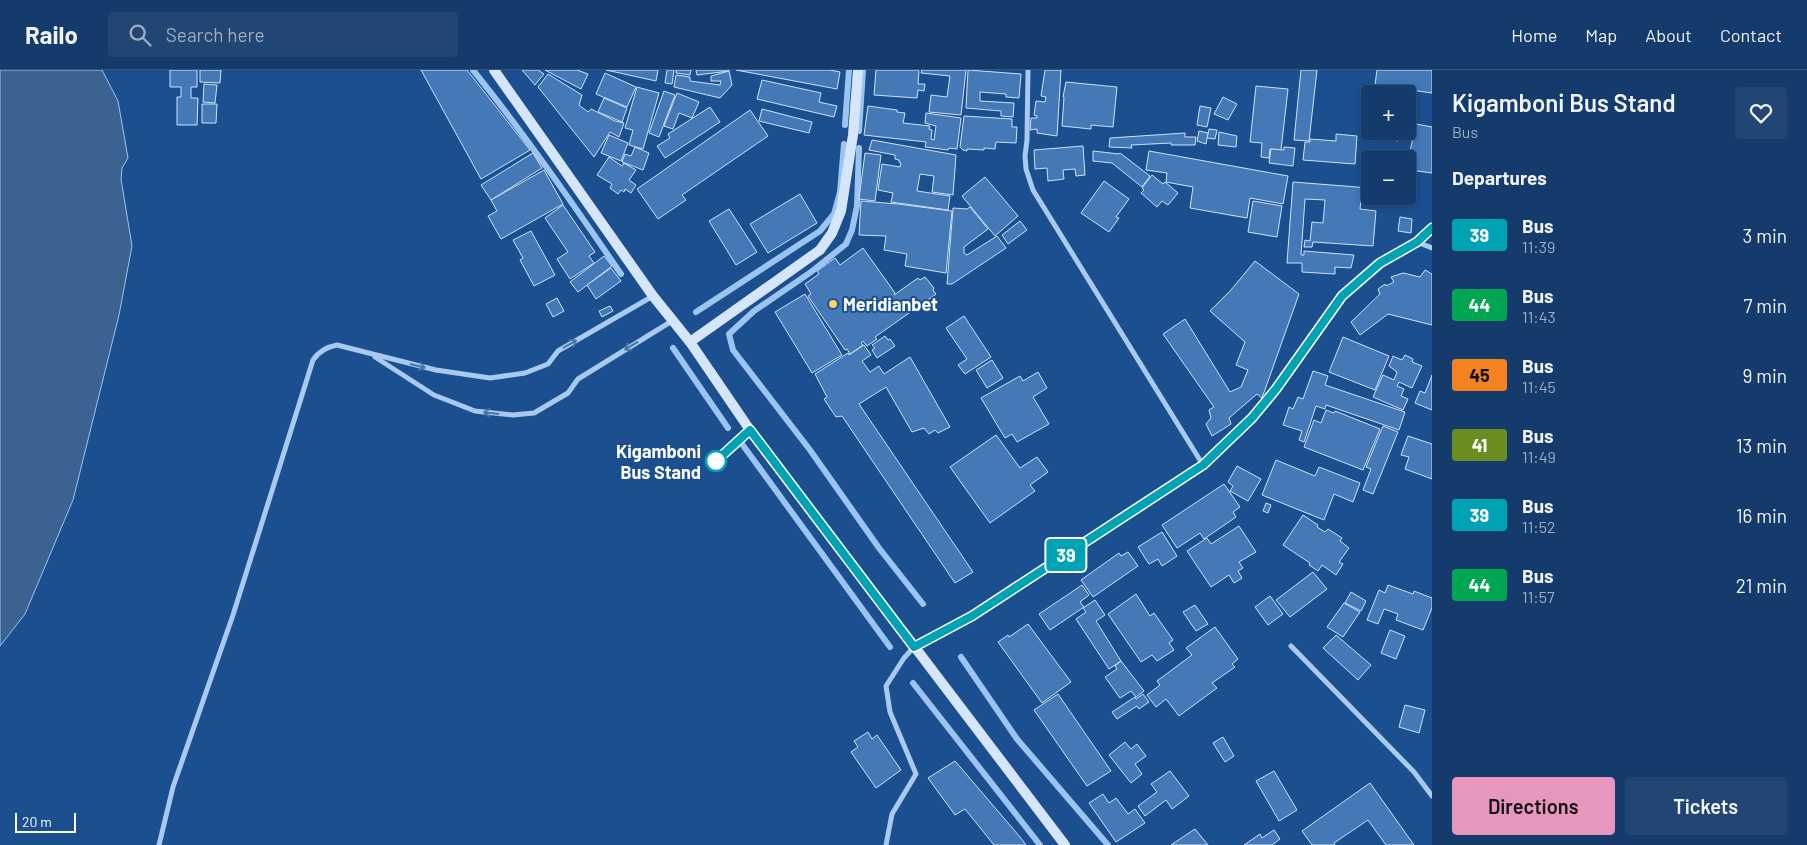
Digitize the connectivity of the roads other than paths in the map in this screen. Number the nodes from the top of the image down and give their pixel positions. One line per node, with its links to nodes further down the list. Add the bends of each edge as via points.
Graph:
1 (494, 70): 7 (main road)
2 (858, 70): 9 (main road, via 853,135 841,211 832,233 820,250)
3 (1028, 70): 11 (street, via 1025,156 1033,190)
4 (1432, 228): 5 (street)
5 (1417, 242): 6 (street); 11 (street, via 1380,263 1342,296 1276,389 1252,418)
6 (1432, 248)
7 (653, 296): 8 (main road); 10 (street, one-way to 7, via 436,370 490,378 525,373 548,364 558,351)
8 (673, 320): 9 (main road); 10 (street, one-way to 10, via 578,379 568,393 534,413 513,415 475,411 434,395)
9 (690, 342): 13 (main road, via 750,430)
10 (371, 354): 15 (street, via 337,345 323,349 313,360 233,615 173,787)
11 (1203, 465): 13 (street, via 972,616)
12 (1291, 646): 14 (street, via 1414,772)
13 (914, 647): 16 (street, via 886,686 890,712 916,774 892,814); 17 (main road)
14 (1432, 796)
15 (158, 845)
16 (886, 845)
17 (1065, 845)

